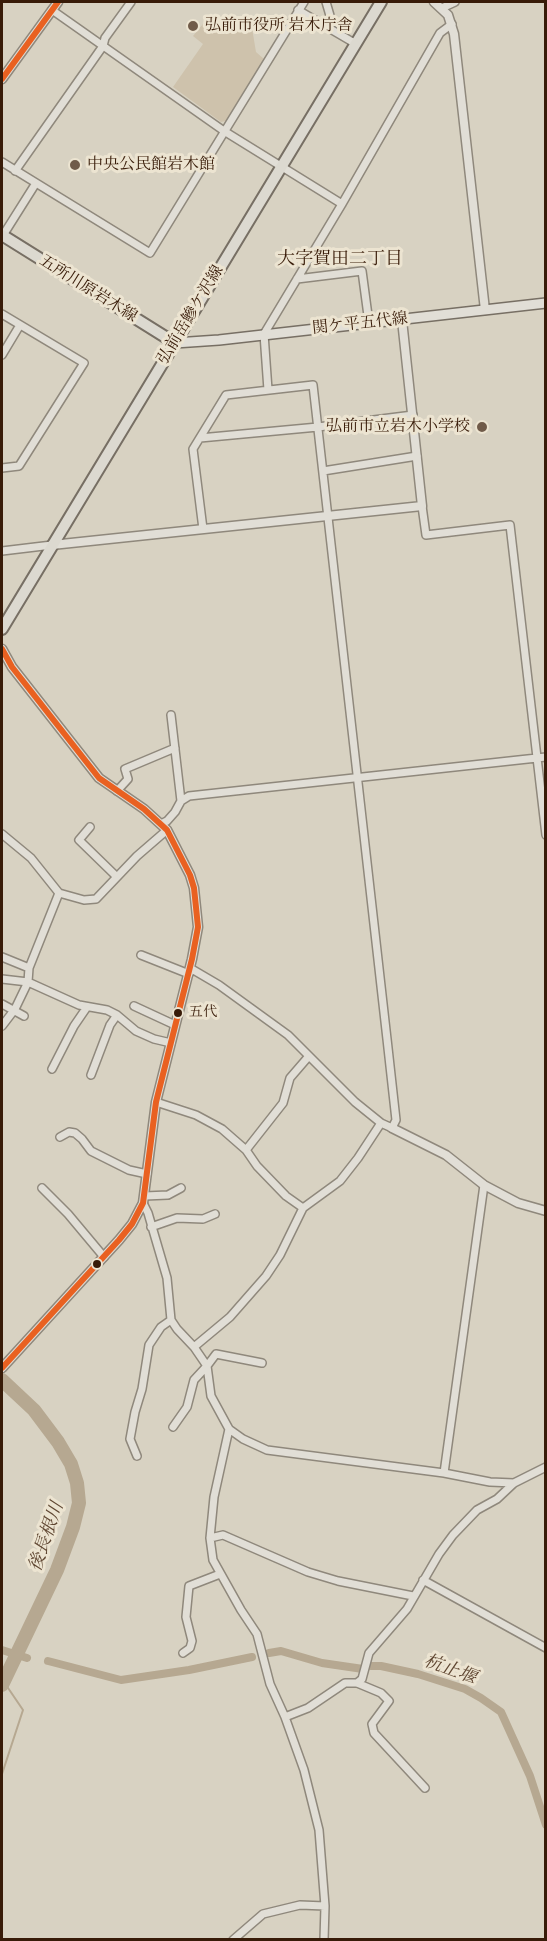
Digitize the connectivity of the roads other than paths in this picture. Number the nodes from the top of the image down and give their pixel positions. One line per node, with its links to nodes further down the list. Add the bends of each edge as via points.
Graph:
1 (58, 2): 9 (street)
2 (131, 2): 14 (street)
3 (304, 2): 10 (street)
4 (326, 2): 11 (street)
5 (381, 2): 13 (main road, 弘前岳鰺ケ沢線)
6 (434, 2): 8 (street)
7 (455, 2): 8 (street)
8 (442, 8): 12 (street)
9 (52, 10): 14 (street); 15 (street)
10 (298, 10): 13 (street); 16 (street)
11 (331, 19)
12 (452, 24): 21 (street, via 440,33); 25 (street)
13 (356, 44): 18 (main road, 弘前岳鰺ケ沢線)
14 (103, 46): 16 (street); 19 (street)
15 (2, 79)
16 (224, 131): 18 (street); 20 (street, via 150,253)
17 (2, 162): 19 (street)
18 (281, 167): 21 (street); 31 (main road, 弘前岳鰺ケ沢線)
19 (15, 171): 20 (street)
20 (36, 183): 22 (street)
21 (342, 204): 23 (street)
22 (2, 237): 31 (main road, 五所川原岩木線)
23 (297, 279): 28 (street, via 362,271); 30 (street)
24 (546, 303): 25 (main road, 関ケ平五代線)
25 (485, 310): 27 (main road, 関ケ平五代線)
26 (2, 314): 29 (street)
27 (402, 320): 28 (main road, 関ケ平五代線); 34 (street)
28 (369, 323): 30 (main road, 関ケ平五代線)
29 (20, 325): 32 (street); 38 (street, via 84,363 19,466)
30 (264, 334): 31 (main road, 関ケ平五代線); 33 (street)
31 (175, 343): 43 (main road, 弘前岳鰺ケ沢線)
32 (2, 355)
33 (268, 390): 35 (street, via 314,385); 36 (street, via 226,395)
34 (412, 415): 35 (street); 37 (street)
35 (318, 427): 36 (street); 39 (street)
36 (200, 438): 42 (street, via 193,449)
37 (417, 456): 39 (street); 40 (street)
38 (2, 468)
39 (323, 471): 41 (street)
40 (422, 506): 41 (street); 50 (street, via 426,535 510,525)
41 (328, 516): 42 (street); 51 (street)
42 (203, 529): 43 (street)
43 (52, 545): 44 (street); 45 (main road, 弘前岳鰺ケ沢線)
44 (2, 551)
45 (2, 629)
46 (2, 649): 52 (street, via 92,770)
47 (171, 715): 48 (street)
48 (175, 748): 52 (street, via 126,769 128,778); 53 (street)
49 (546, 757): 50 (street)
50 (536, 758): 51 (street); 57 (street)
51 (358, 778): 53 (street, via 189,796); 80 (street, via 396,1120)
52 (117, 791): 55 (street)
53 (181, 801): 55 (street)
54 (90, 827): 58 (street, via 79,840)
55 (164, 827): 58 (street); 63 (street, via 194,888 198,927)
56 (2, 834): 59 (street, via 31,858)
57 (546, 835)
58 (117, 877): 59 (street, via 96,899)
59 (58, 893): 62 (street)
60 (141, 956): 63 (street)
61 (2, 957): 62 (street)
62 (29, 968): 65 (street)
63 (189, 971): 73 (street); 75 (street, via 219,985 288,1035)
64 (2, 979): 65 (street)
65 (27, 982): 68 (street); 69 (street)
66 (2, 1004): 69 (street)
67 (134, 1006): 73 (street)
68 (87, 1007): 70 (street); 76 (street)
69 (15, 1009): 71 (street); 72 (street)
70 (117, 1015): 74 (street, via 136,1030); 77 (street)
71 (24, 1016)
72 (2, 1026)
73 (175, 1026): 74 (street)
74 (171, 1043): 78 (street)
75 (309, 1056): 79 (street); 82 (street, via 290,1078 283,1103)
76 (52, 1070)
77 (91, 1074)
78 (156, 1102): 82 (street, via 196,1115); 83 (street)
79 (381, 1123): 80 (street); 88 (street, via 340,1181)
80 (392, 1128): 84 (street, via 446,1155)
81 (60, 1137): 83 (street, via 75,1133 91,1151 129,1170)
82 (246, 1150): 88 (street, via 286,1196)
83 (147, 1174): 87 (street)
84 (484, 1185): 89 (street, via 518,1203); 102 (street)
85 (42, 1188): 92 (street)
86 (181, 1188): 87 (street)
87 (144, 1199): 91 (street); 92 (street, via 132,1224)
88 (303, 1208): 94 (street, via 266,1276 230,1317)
89 (546, 1211)
90 (215, 1214): 91 (street, via 203,1219 177,1218)
91 (151, 1227): 93 (street, via 167,1278)
92 (104, 1257): 97 (street)
93 (171, 1320): 94 (street); 100 (street, via 149,1345 130,1439)
94 (194, 1347): 96 (street)
95 (262, 1363): 96 (street, via 216,1353)
96 (207, 1366): 98 (street, via 194,1380 187,1407); 99 (street, via 211,1396)
97 (2, 1368)
98 (172, 1427)
99 (229, 1430): 102 (street, via 267,1450); 104 (street, via 214,1497)
100 (137, 1456)
101 (546, 1467): 103 (street)
102 (444, 1473): 103 (street)
103 (514, 1483): 106 (street, via 477,1510 453,1535)
104 (210, 1538): 105 (street); 107 (street, via 223,1535 308,1572)
105 (220, 1574): 109 (street, via 189,1586 186,1617 192,1641); 111 (street, via 256,1634 270,1684)
106 (423, 1580): 107 (street); 108 (street)
107 (413, 1596): 110 (street, via 407,1609 369,1653 362,1679)
108 (546, 1648)
109 (183, 1653)
110 (357, 1683): 111 (street, via 345,1683 308,1708); 112 (street, via 381,1693 388,1701 372,1724 374,1733)
111 (285, 1717): 113 (street, via 319,1830)
112 (425, 1788)
113 (325, 1906): 114 (street, via 300,1905 263,1914); 115 (street)
114 (233, 1940)
115 (324, 1940)

